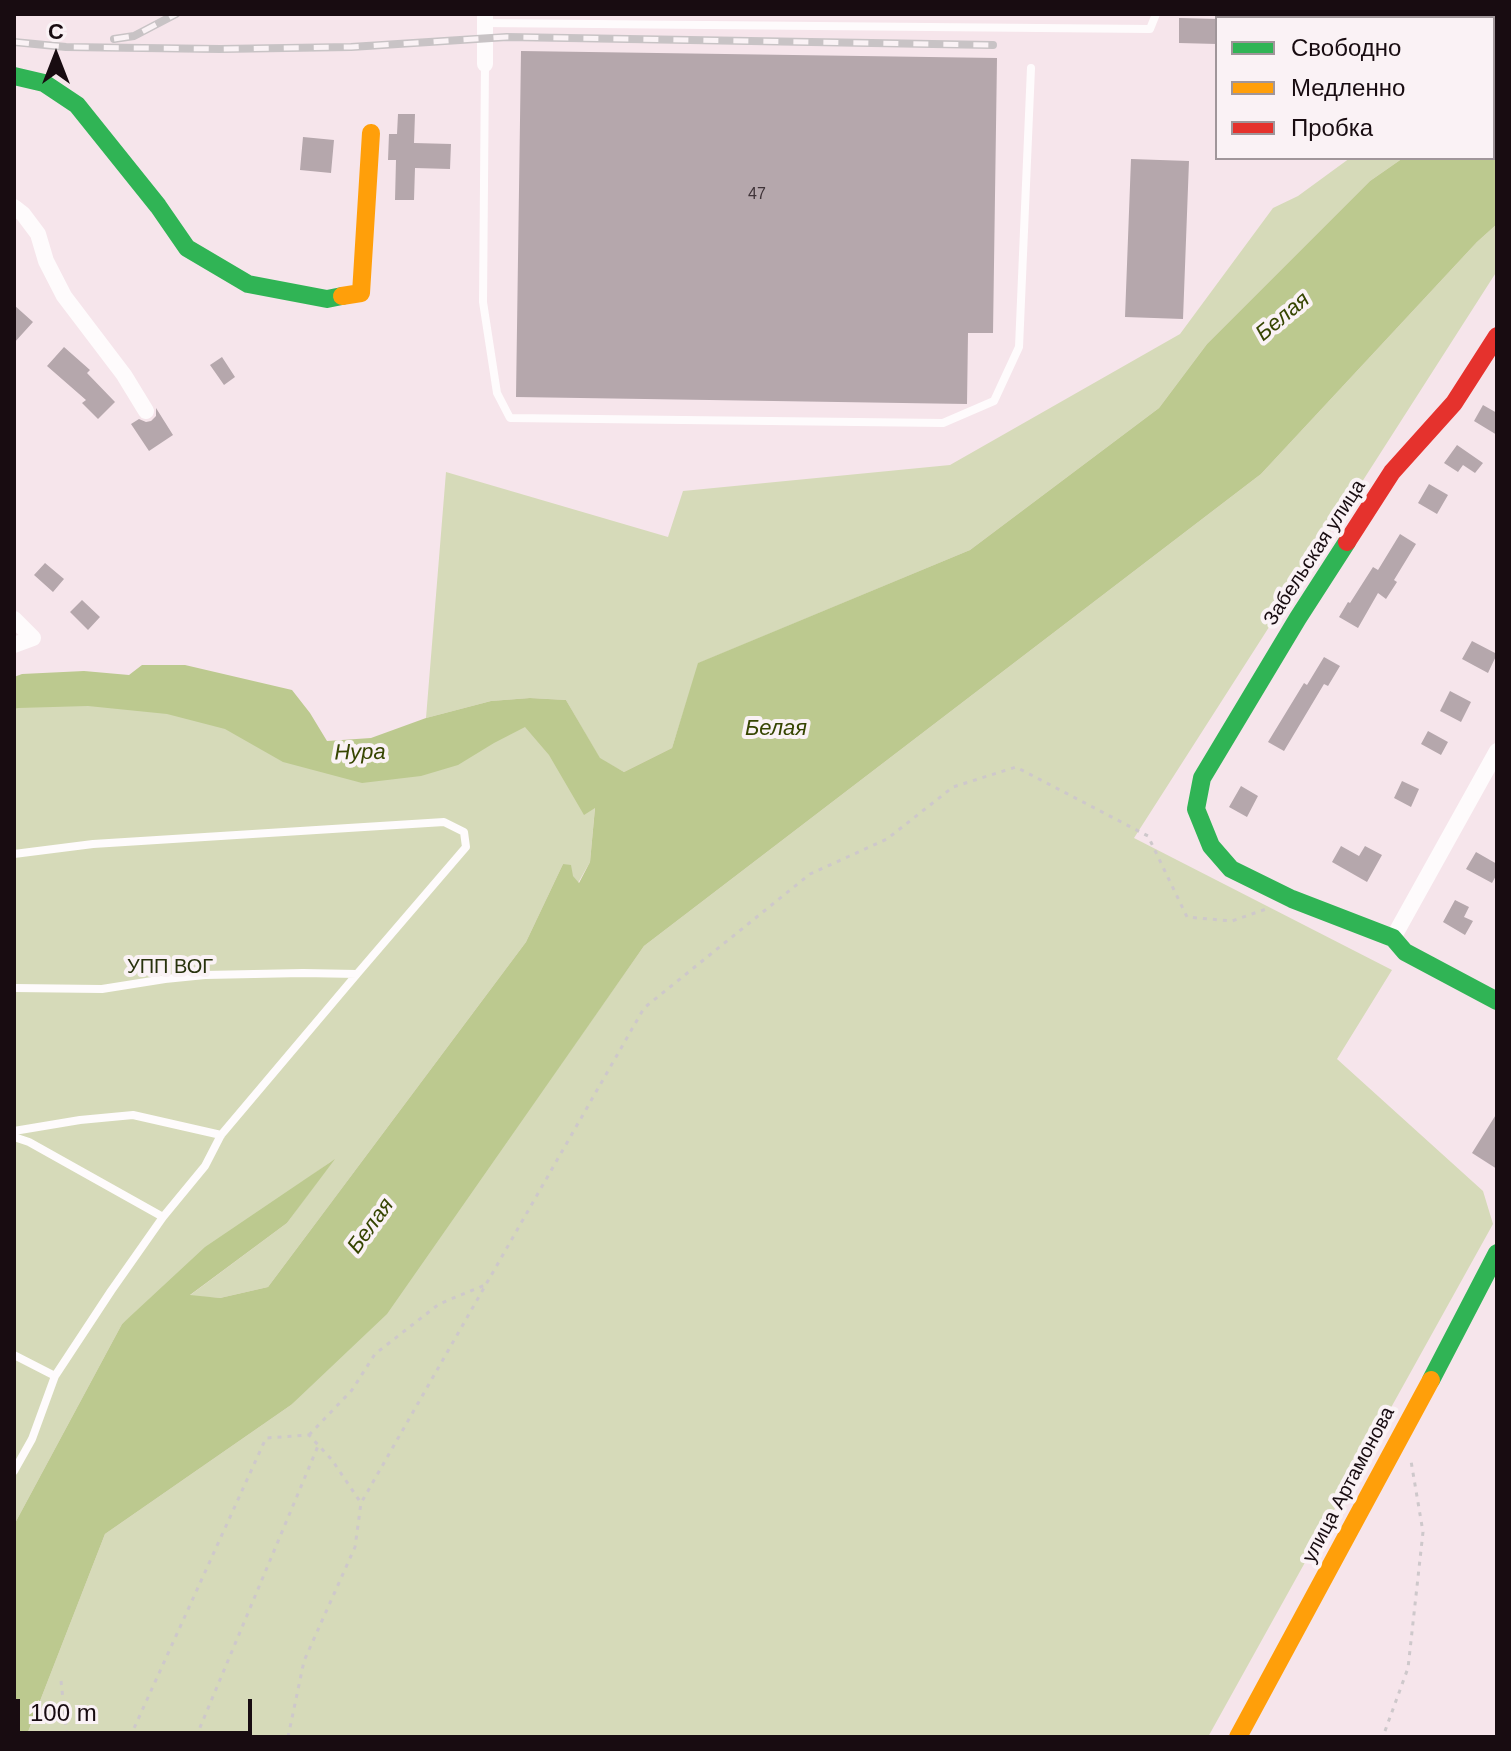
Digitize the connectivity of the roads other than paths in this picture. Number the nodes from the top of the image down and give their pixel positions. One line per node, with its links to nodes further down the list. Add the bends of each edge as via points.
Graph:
1 (1156, 14): 2 (lane, via 1150,29)
2 (485, 18): 3 (street)
3 (485, 64): 4 (lane, via 483,302 497,393 510,418 943,423 994,401 1019,347)
4 (1031, 68)
5 (14, 76): 6 (street, via 44,83 77,105 187,248 248,284 327,299 361,293)
6 (371, 133)
7 (14, 207): 9 (street, via 38,234 64,296)
8 (1497, 336): 14 (street, Забельская улица, via 1454,403 1392,472 1298,618 1202,778 1196,809 1211,846 1231,869)
9 (146, 411)
10 (14, 619): 11 (street, via 33,638)
11 (14, 645)
12 (1497, 751): 14 (street)
13 (14, 854): 15 (lane, via 93,844 444,822 464,832 466,847)
14 (1393, 938): 17 (street, via 1405,952)
15 (357, 974): 16 (lane, via 205,975 102,989); 19 (lane)
16 (14, 988)
17 (1497, 1001)
18 (14, 1134): 19 (lane, via 133,1115); 20 (lane)
19 (221, 1135): 20 (lane, via 205,1166)
20 (163, 1217): 23 (lane)
21 (1497, 1253): 25 (street, улица Артамонова)
22 (14, 1355): 23 (lane)
23 (55, 1376): 24 (lane)
24 (14, 1471)
25 (1238, 1737)

